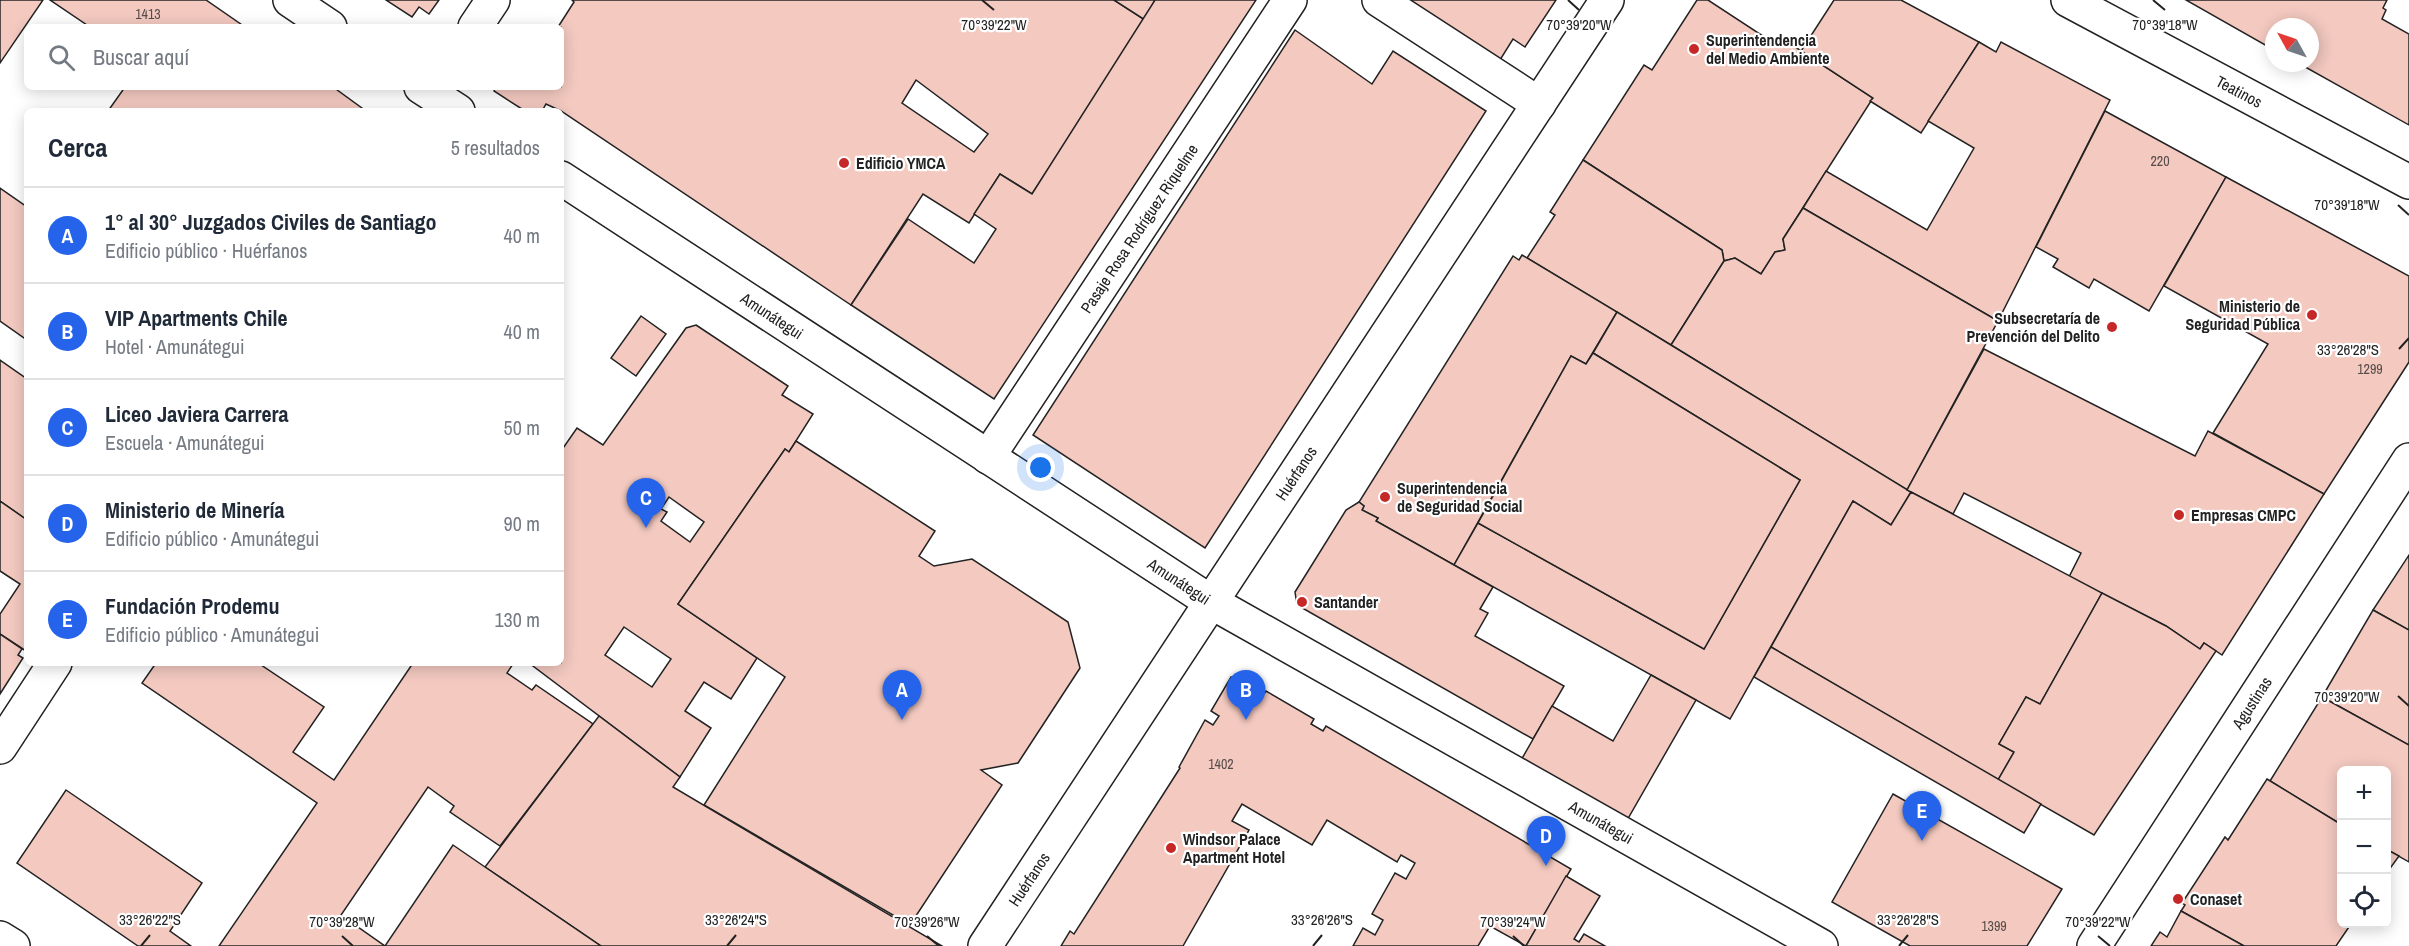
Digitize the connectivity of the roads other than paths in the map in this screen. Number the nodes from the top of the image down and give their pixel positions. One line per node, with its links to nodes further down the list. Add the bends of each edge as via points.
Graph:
1 (290, 0): 7 (main road)
2 (493, 0): 8 (main road)
3 (1290, 0): 14 (main road, Pasaje Rosa Rodríguez Riquelme)
4 (1379, 0): 10 (main road)
5 (1607, 0): 10 (main road, Huérfanos)
6 (2068, 0): 13 (main road, Teatinos)
7 (326, 24)
8 (477, 24)
9 (426, 95): 11 (main road)
10 (1539, 104): 16 (main road, Huérfanos)
11 (452, 108)
12 (564, 180): 14 (main road, Amunátegui)
13 (2409, 182)
14 (988, 457): 16 (main road, Amunátegui)
15 (2409, 460): 23 (main road, Agustinas)
16 (1211, 602): 21 (main road, Huérfanos); 22 (main road, Amunátegui)
17 (53, 666): 18 (main road)
18 (0, 747)
19 (0, 938): 20 (main road)
20 (13, 946)
21 (985, 946)
22 (1821, 946)
23 (2094, 946)

